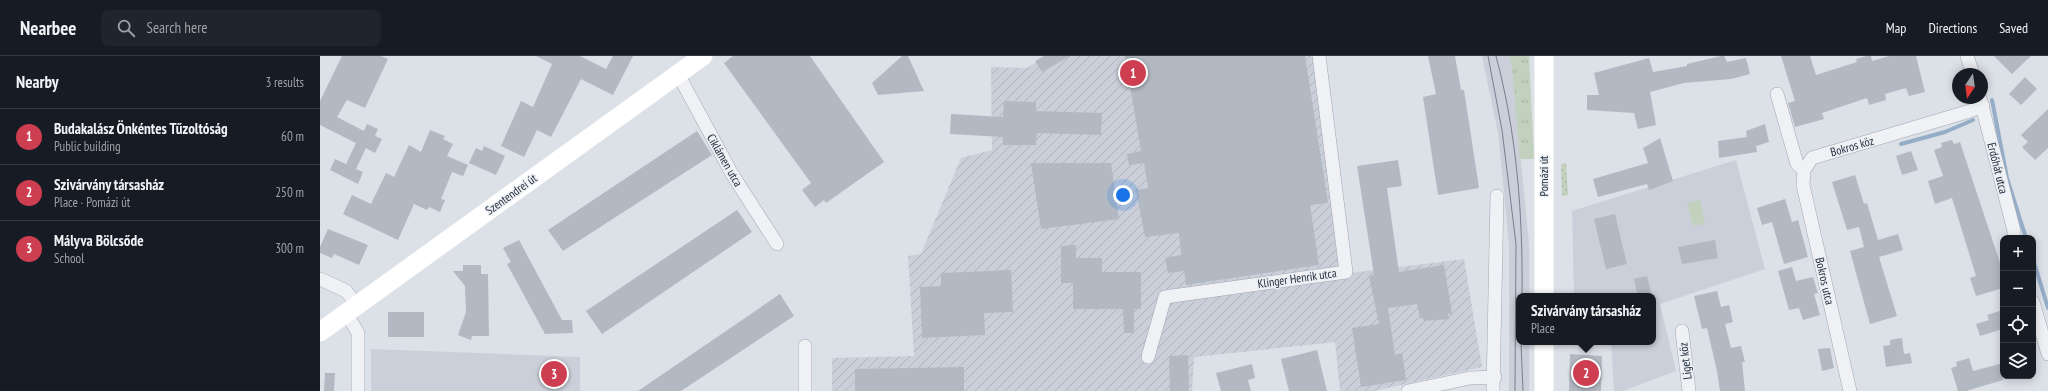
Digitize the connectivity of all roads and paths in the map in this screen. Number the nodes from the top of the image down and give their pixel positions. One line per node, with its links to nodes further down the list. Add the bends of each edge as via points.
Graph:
1 (703, 56): 6 (main road, Szentendrei út)
2 (1319, 56): 23 (street, Klinger Henrik utca, via 1346,272 1165,297)
3 (1544, 56): 15 (main road, Pomázi út)
4 (1967, 56): 5 (street)
5 (1971, 68)
6 (678, 74): 13 (street, Ciklámen utca, via 732,174); 17 (main road, Szentendrei út)
7 (1777, 94): 10 (street, via 1798,164)
8 (1979, 104): 10 (street, Bokros köz, via 1963,114 1812,158)
9 (1982, 104): 12 (street, Erdőhát utca)
10 (1804, 170): 31 (street, Bokros utca, via 1803,185)
11 (1497, 196): 24 (street)
12 (2014, 235)
13 (777, 244)
14 (320, 279): 17 (street, via 346,291)
15 (1544, 293)
16 (2034, 307): 22 (street)
17 (352, 309): 19 (main road, Szentendrei út); 25 (street, via 358,333)
18 (1682, 331): 30 (street, Liget köz)
19 (320, 332)
20 (1544, 345): 29 (main road)
21 (805, 346): 26 (street)
22 (2048, 354)
23 (1148, 357)
24 (1495, 377): 27 (street, via 1470,378); 28 (street)
25 (358, 391)
26 (805, 391)
27 (1408, 391)
28 (1494, 391)
29 (1544, 391)
30 (1689, 391)
31 (1850, 391)

